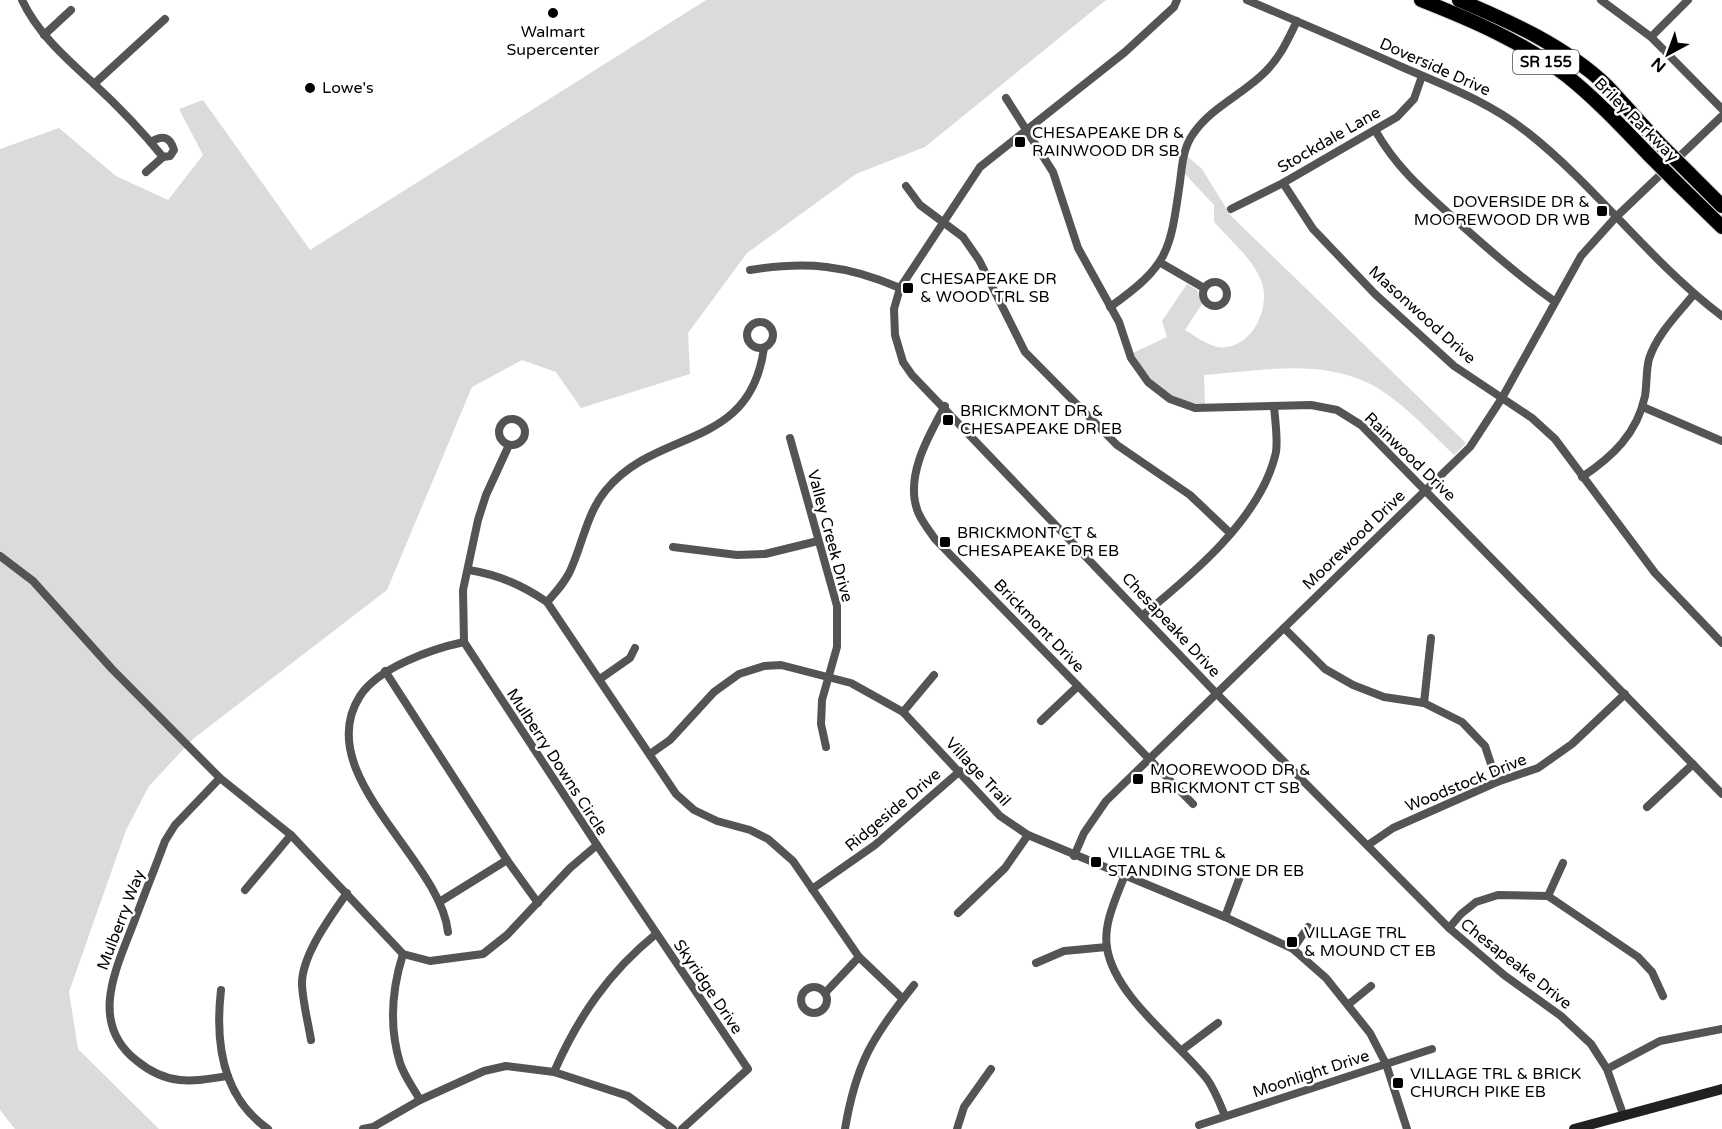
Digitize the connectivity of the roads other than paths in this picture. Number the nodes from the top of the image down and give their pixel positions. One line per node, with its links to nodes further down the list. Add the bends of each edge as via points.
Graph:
1 (22, 0): 11 (street, via 31,20)
2 (1177, 0): 18 (street, Chesapeake Drive, via 1125,52)
3 (1247, 0): 10 (street, Doverside Drive)
4 (1421, 0): 29 (highway, Briley Parkway / SR 155, bridge, via 1472,20 1535,53 1597,103)
5 (1459, 0): 25 (highway, Briley Parkway / SR 155, bridge, via 1545,40 1606,85)
6 (1601, 0): 12 (street)
7 (1688, 0): 12 (street)
8 (71, 10): 11 (street)
9 (165, 19): 14 (street)
10 (1297, 21): 13 (street, Doverside Drive); 30 (street, via 1283,51 1266,72 1192,134 1184,153 1174,226)
11 (44, 35): 14 (street)
12 (1651, 37): 16 (street)
13 (1422, 76): 19 (street, Stockdale Lane, via 1414,99 1397,117); 27 (street, Doverside Drive, via 1485,104 1525,130 1558,157)
14 (94, 84): 20 (street)
15 (1006, 98): 18 (street, Rainwood Drive)
16 (1722, 109)
17 (1722, 116): 27 (street, Moorewood Drive)
18 (1027, 128): 28 (street, Chesapeake Drive, via 980,168); 36 (street, Rainwood Drive, via 1053,172 1078,248)
19 (1375, 130): 23 (street, Stockdale Lane); 35 (street, via 1407,176 1517,275)
20 (151, 142): 21 (street); 21 (street, via 159,137 172,143 174,150)
21 (163, 157): 22 (street)
22 (146, 172)
23 (1283, 183): 26 (street, Stockdale Lane); 39 (street, Masonwood Drive, via 1313,229 1375,294 1454,366)
24 (906, 186): 28 (street, via 920,205)
25 (1722, 206)
26 (1231, 209)
27 (1616, 217): 34 (street, Doverside Drive); 35 (street, Moorewood Drive, via 1581,256)
28 (945, 223): 32 (street, Chesapeake Drive); 48 (street, via 963,237 980,260 1025,351 1117,445 1190,495)
29 (1722, 227)
30 (1161, 263): 33 (street); 36 (street)
31 (750, 270): 32 (street, via 817,264 864,272)
32 (900, 288): 40 (street, Chesapeake Drive, via 894,321 903,362)
33 (1204, 288)
34 (1694, 294): 37 (street, Doverside Drive); 42 (street, via 1655,345 1648,362)
35 (1554, 301): 39 (street, Moorewood Drive)
36 (1110, 308): 41 (street, Rainwood Drive, via 1131,358 1148,382 1170,399 1195,408)
37 (1722, 316)
38 (764, 348): 53 (street, via 750,394 727,419 625,471 606,489 593,507 570,572)
39 (1502, 398): 46 (street, Masonwood Drive, via 1554,439); 47 (street, Moorewood Drive, via 1470,447)
40 (945, 406): 54 (street, Chesapeake Drive); 64 (street, Brickmont Drive, via 925,441 914,492 917,510 936,539)
41 (1274, 406): 47 (street, Rainwood Drive, via 1311,405 1337,410 1361,425); 48 (street, via 1276,450 1267,482)
42 (1643, 407): 44 (street); 46 (street, via 1627,440 1608,460)
43 (790, 438): 49 (street, Valley Creek Drive)
44 (1722, 441)
45 (510, 445): 52 (street, via 486,495)
46 (1582, 477): 58 (street, Masonwood Drive, via 1655,573)
47 (1426, 489): 55 (street, Moorewood Drive); 66 (street, Rainwood Drive)
48 (1230, 532): 54 (street, via 1179,585)
49 (818, 541): 50 (street, via 765,554); 62 (street, Valley Creek Drive, via 837,606 837,647)
50 (673, 548)
51 (0, 556): 75 (street, via 33,581 112,669)
52 (469, 570): 53 (street, via 523,586); 57 (street, via 463,590)
53 (547, 602): 63 (street)
54 (1143, 615): 65 (street, Chesapeake Drive)
55 (1284, 628): 65 (street, Moorewood Drive); 67 (street, via 1325,669 1353,685 1384,697)
56 (1431, 638): 67 (street)
57 (464, 642): 60 (street); 82 (street, Mulberry Downs Circle)
58 (1722, 643)
59 (635, 648): 63 (street, via 630,658)
60 (385, 670): 85 (street); 93 (street, via 366,686 351,709 350,751 364,788)
61 (934, 675): 68 (street)
62 (828, 676): 68 (street, Village Trail, via 851,683); 70 (street, Valley Creek Drive, via 821,724); 71 (street, Village Trail, via 781,666 764,666 739,674 714,692 669,740)
63 (600, 679): 71 (street)
64 (1078, 686): 69 (street); 72 (street, Brickmont Drive)
65 (1216, 693): 72 (street, Moorewood Drive); 83 (street, Chesapeake Drive)
66 (1625, 694): 73 (street, Rainwood Drive); 76 (street, Woodstock Drive, via 1572,744 1538,768)
67 (1424, 703): 76 (street, via 1462,722 1485,746)
68 (903, 712): 74 (street, Village Trail)
69 (1041, 721)
70 (826, 747)
71 (650, 754): 89 (street, via 676,794 694,810 768,839 793,861)
72 (1149, 759): 78 (street, Brickmont Drive); 84 (street, Moorewood Drive, via 1106,801)
73 (1693, 764): 77 (street, Rainwood Drive); 79 (street)
74 (960, 771): 81 (street, Village Trail, via 1000,816); 89 (street, Ridgeside Drive, via 876,846)
75 (220, 778): 80 (street); 122 (street, Mulberry Way, via 165,841 113,978 110,1009 114,1032 125,1052 148,1070 185,1083)
76 (1497, 782): 83 (street, Woodstock Drive, via 1393,828)
77 (1722, 794)
78 (1193, 804)
79 (1647, 807)
80 (291, 835): 90 (street); 91 (street)
81 (1028, 835): 84 (street, Village Trail); 95 (street, via 1005,868)
82 (597, 845): 94 (street, Mulberry Downs Circle); 100 (street, Skyridge Drive)
83 (1368, 845): 98 (street, Chesapeake Drive)
84 (1074, 856): 88 (street, Village Trail)
85 (507, 860): 93 (street); 94 (street)
86 (1563, 863): 92 (street)
87 (1241, 874): 96 (street)
88 (1124, 877): 96 (street, Village Trail); 101 (street, via 1110,914)
89 (812, 889): 104 (street)
90 (244, 890)
91 (347, 893): 103 (street); 115 (street, via 323,928 302,982)
92 (1548, 896): 98 (street, via 1498,895 1476,902); 110 (street, via 1638,957 1652,972)
93 (441, 901): 99 (street)
94 (538, 903): 103 (street, Mulberry Downs Circle, via 483,954 430,962)
95 (958, 913)
96 (1225, 917): 102 (street, Village Trail)
97 (1308, 927): 102 (street)
98 (1449, 928): 119 (street, Chesapeake Drive, via 1561,1016 1591,1044)
99 (448, 932)
100 (656, 934): 121 (street, via 634,952 587,1007); 131 (street, Skyridge Drive, via 748,1069)
101 (1107, 947): 105 (street, via 1064,951); 117 (street, via 1113,967 1128,992)
102 (1293, 949): 112 (street, Village Trail)
103 (403, 954): 124 (street, via 392,1006 400,1064)
104 (859, 957): 109 (street); 111 (street)
105 (1036, 963)
106 (914, 985): 111 (street)
107 (1371, 987): 112 (street)
108 (221, 990): 122 (street, via 218,1023)
109 (825, 993)
110 (1664, 996)
111 (903, 999): 132 (street, via 880,1027 857,1074)
112 (1349, 1004): 118 (street, Village Trail)
113 (1218, 1023): 117 (street)
114 (1722, 1029): 119 (street, via 1660,1041)
115 (311, 1040)
116 (1432, 1049): 118 (street, Moonlight Drive)
117 (1182, 1050): 126 (street, via 1209,1081)
118 (1386, 1064): 126 (street, Moonlight Drive); 134 (street, Village Trail)
119 (1607, 1069): 125 (street, Chesapeake Drive)
120 (991, 1070): 133 (street, via 964,1107)
121 (554, 1072): 124 (street, via 506,1066 484,1071); 130 (street, via 628,1096)
122 (228, 1077): 128 (street, via 237,1100)
123 (1722, 1089): 125 (main road)
124 (420, 1100): 129 (street)
125 (1623, 1114): 135 (main road)
126 (1225, 1116): 127 (street, Moonlight Drive)
127 (1199, 1125)
128 (268, 1129)
129 (363, 1129)
130 (673, 1129)
131 (681, 1129)
132 (845, 1129)
133 (957, 1129)
134 (1407, 1129)
135 (1574, 1129)

